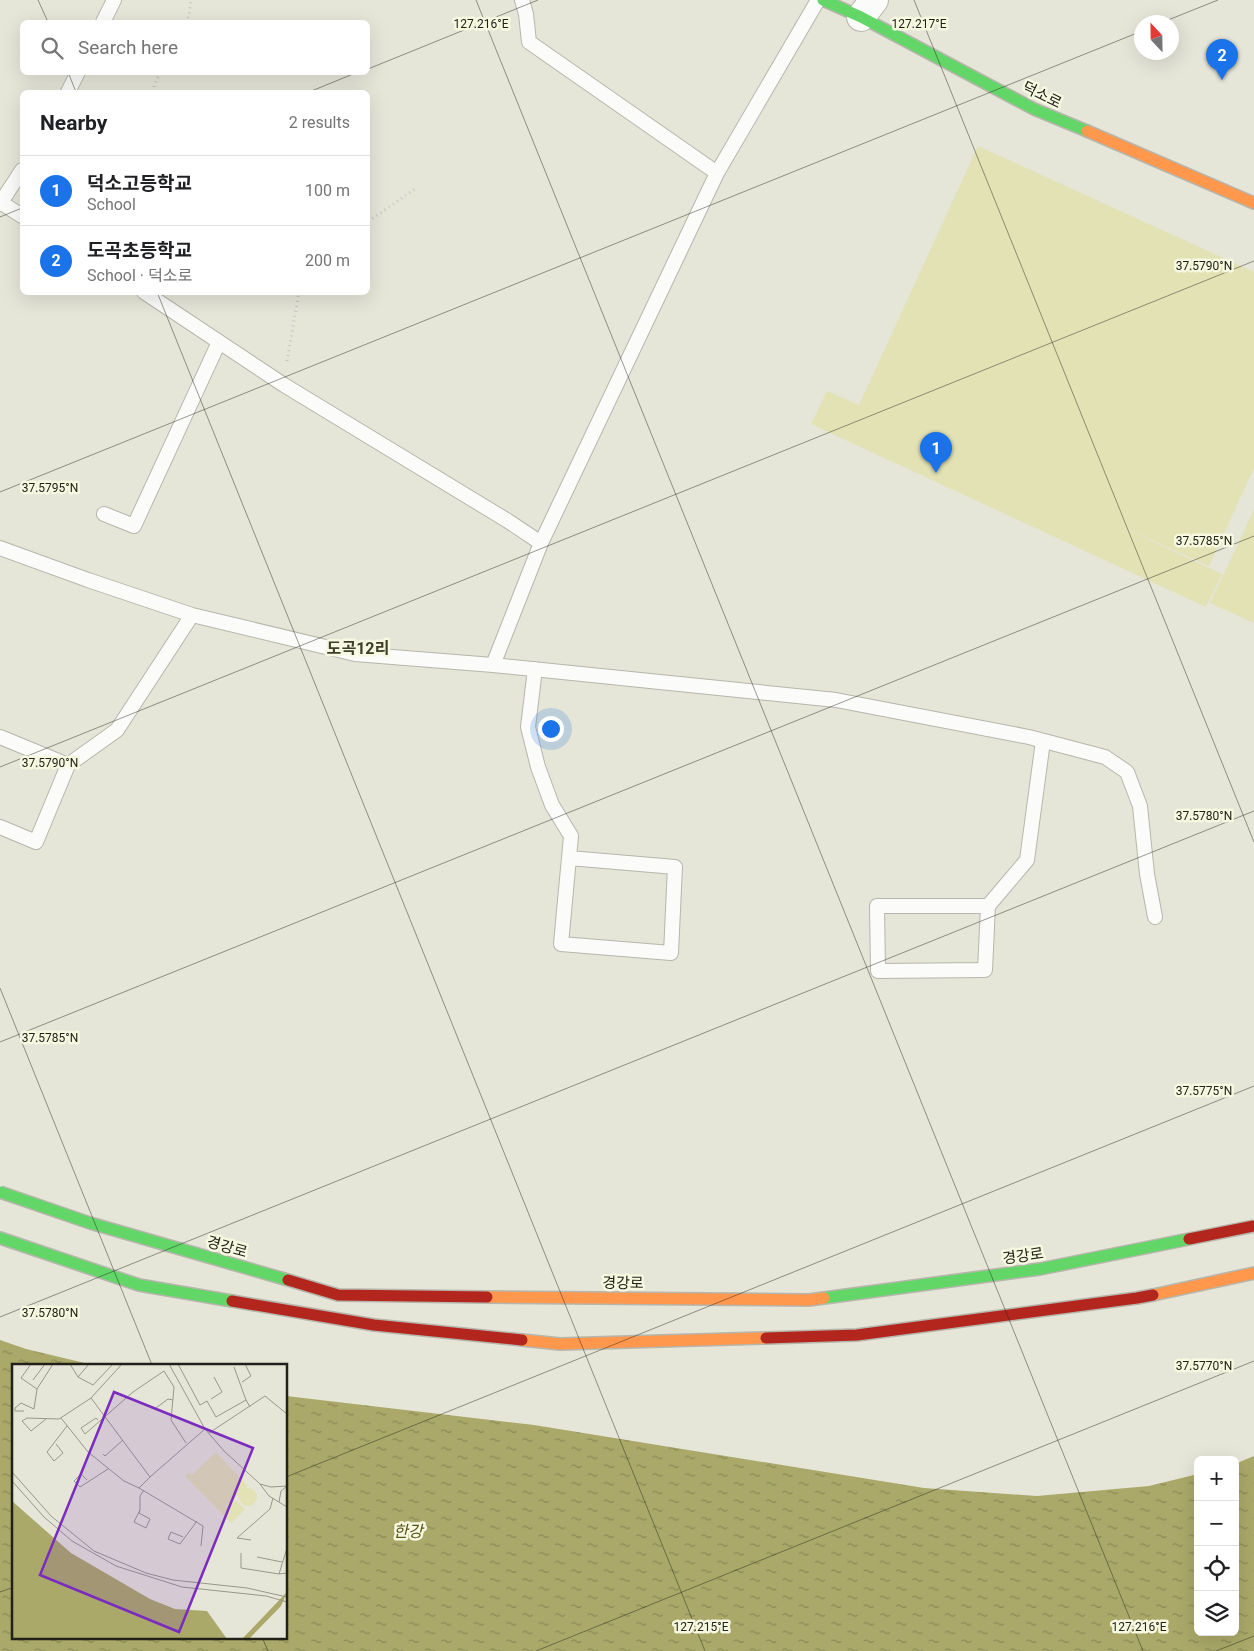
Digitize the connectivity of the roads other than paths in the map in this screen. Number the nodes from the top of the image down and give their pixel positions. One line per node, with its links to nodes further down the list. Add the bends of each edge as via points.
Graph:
1 (114, 0): 6 (lane)
2 (522, 0): 10 (lane, via 529,42)
3 (818, 0): 10 (lane)
4 (823, 0): 5 (main road, 덕소로)
5 (868, 9): 12 (main road, 덕소로, via 1034,109)
6 (103, 20)
7 (76, 75): 8 (lane)
8 (69, 90)
9 (20, 173): 11 (lane)
10 (717, 173): 17 (lane)
11 (0, 203): 13 (lane)
12 (1254, 203)
13 (20, 215)
14 (148, 295): 15 (lane)
15 (219, 342): 16 (lane, via 134,526); 17 (lane)
16 (104, 514)
17 (541, 543): 20 (lane)
18 (0, 548): 19 (lane)
19 (192, 616): 20 (lane, via 355,654); 24 (lane, via 117,730)
20 (493, 665): 21 (lane)
21 (535, 669): 23 (lane, via 836,700); 26 (lane, via 528,727 552,805)
22 (0, 737): 24 (lane)
23 (1043, 741): 27 (lane, via 1027,860); 28 (lane, via 1104,757 1127,772 1140,806)
24 (68, 765): 25 (lane, via 36,842)
25 (0, 827)
26 (571, 836): 26 (lane, via 569,858 675,868 671,954 561,944)
27 (988, 906): 27 (lane, via 985,970 878,971 877,906)
28 (1155, 917)
29 (0, 1192): 30 (main road, 경강로, bridge, via 90,1223 338,1295 809,1300 1040,1269)
30 (1254, 1226)
31 (0, 1238): 32 (main road, via 139,1285 374,1324 560,1344 857,1335 1137,1298)
32 (1254, 1274)

